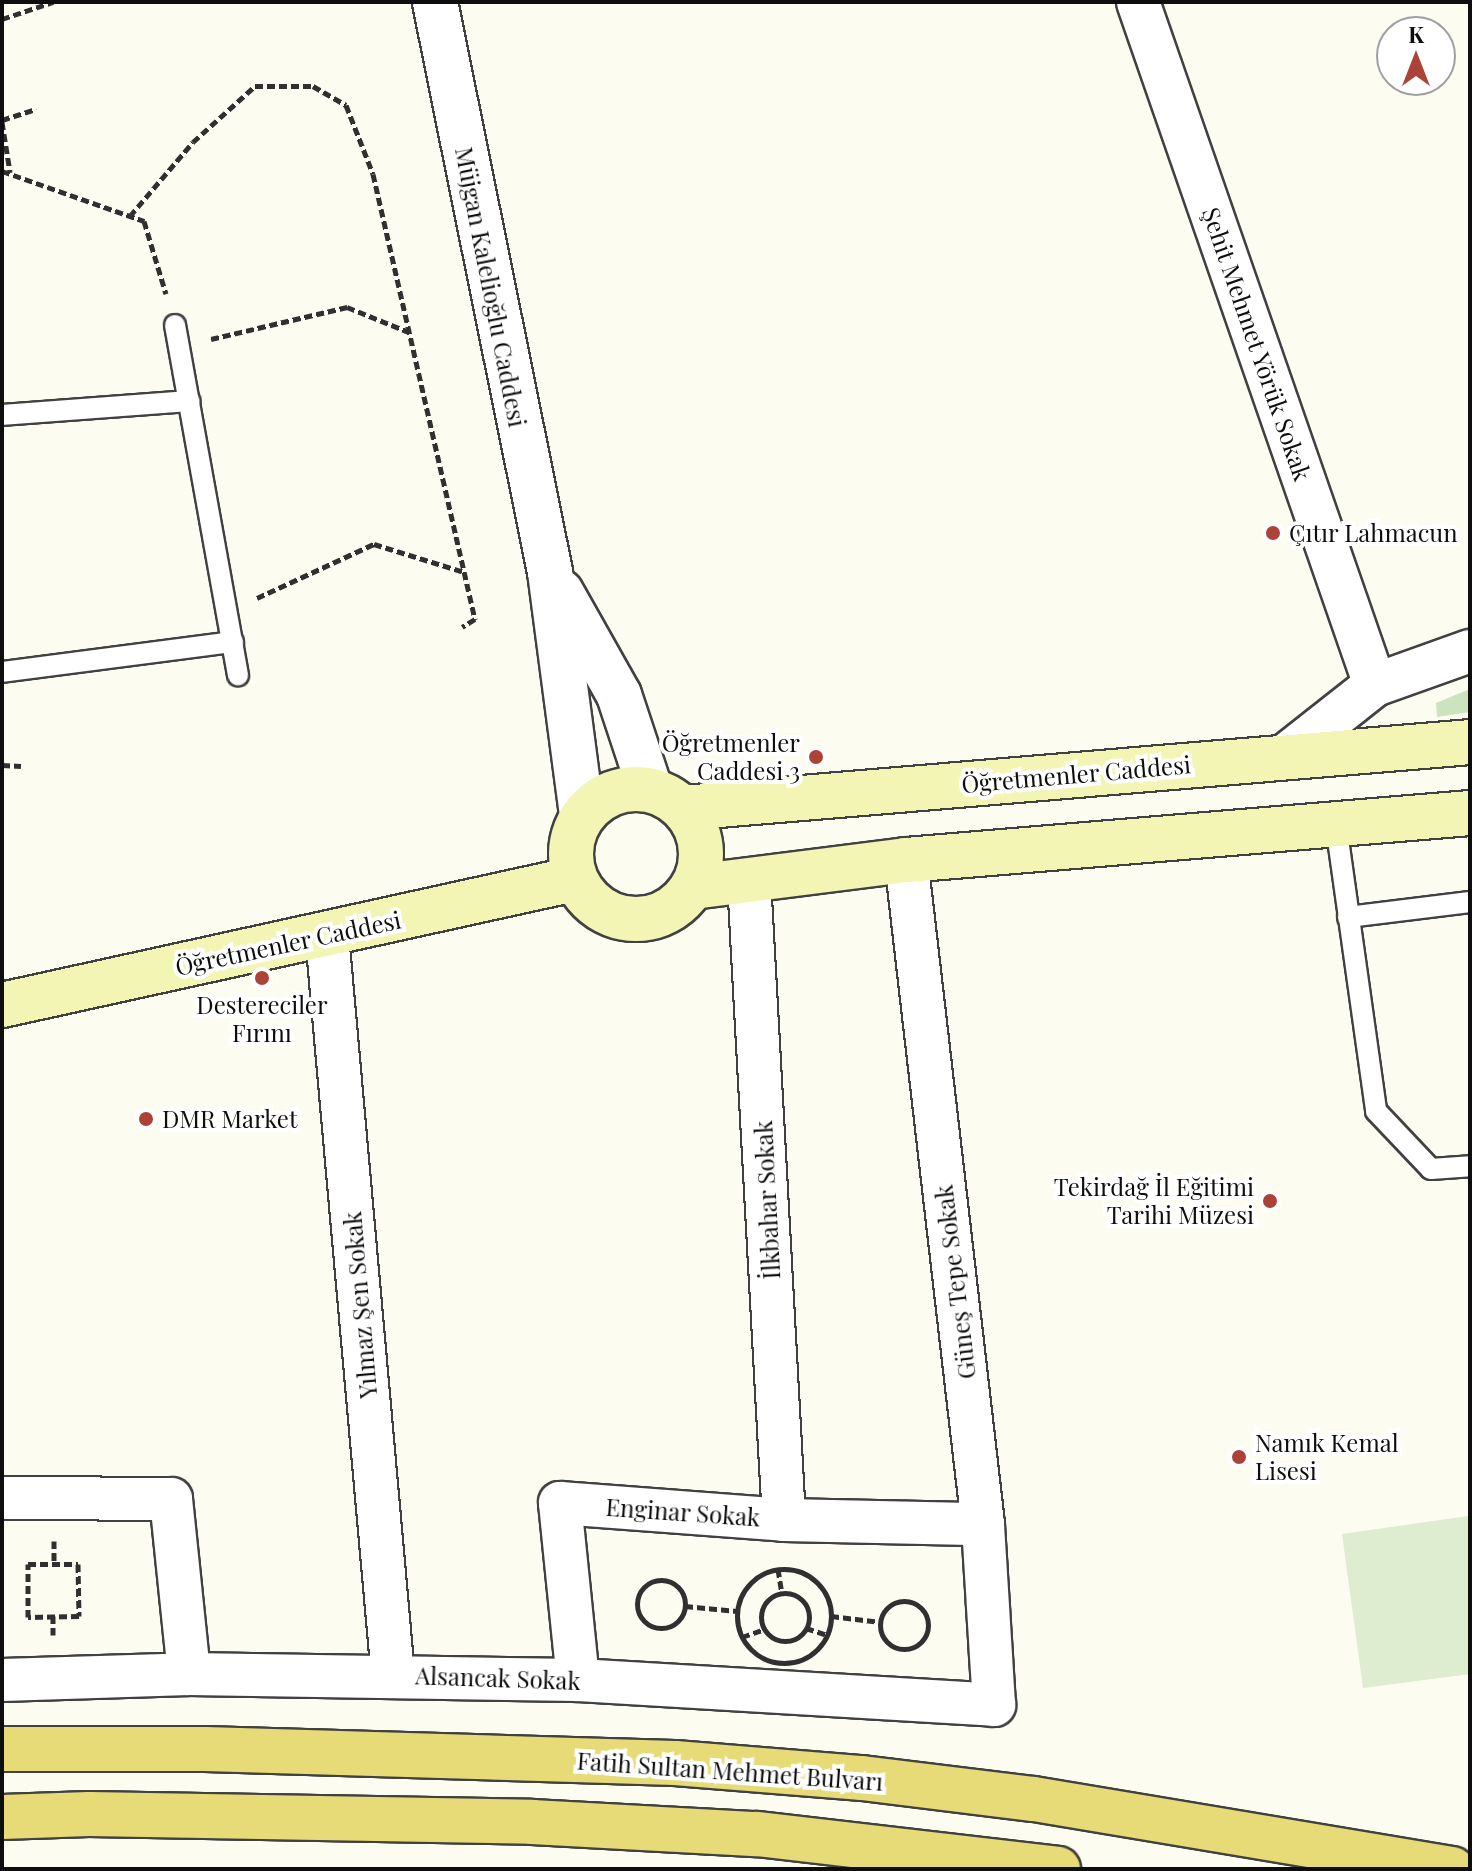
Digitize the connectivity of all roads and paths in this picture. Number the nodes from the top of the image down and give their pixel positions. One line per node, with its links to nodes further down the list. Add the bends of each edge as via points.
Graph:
1 (53, 2): 4 (path)
2 (435, 2): 16 (street, Müjgan Kalelioğlu Caddesi)
3 (1138, 2): 23 (street, Şehit Mehmet Yörük Sokak)
4 (2, 19)
5 (36, 109): 6 (path)
6 (2, 121): 8 (path)
7 (2, 171): 8 (path)
8 (10, 172): 9 (path)
9 (130, 216): 10 (path, via 144,221); 11 (path, via 193,142 255,86 313,86 346,105 362,146)
10 (175, 325): 12 (lane)
11 (409, 332): 12 (path, via 347,307); 15 (path)
12 (179, 346): 13 (lane)
13 (189, 401): 14 (lane); 17 (lane)
14 (2, 415)
15 (464, 572): 17 (path, via 374,544); 18 (path, via 475,619)
16 (550, 572): 28 (street, Müjgan Kalelioğlu Caddesi, via 619,695); 30 (street, Müjgan Kalelioğlu Caddesi)
17 (227, 612): 19 (lane)
18 (462, 627)
19 (233, 642): 21 (lane); 22 (lane)
20 (1470, 651): 23 (street)
21 (2, 672)
22 (238, 675)
23 (1375, 685): 25 (street)
24 (1470, 742): 25 (main road, Öğretmenler Caddesi)
25 (1286, 755): 28 (main road, Öğretmenler Caddesi)
26 (2, 765): 27 (path)
27 (21, 766)
28 (666, 799): 30 (main road, via 613,793); 35 (main road, via 701,845)
29 (1470, 813): 31 (main road)
30 (582, 815): 33 (main road, via 570,857)
31 (1336, 825): 32 (main road); 37 (lane)
32 (906, 860): 34 (main road); 43 (street, Güneş Tepe Sokak)
33 (574, 879): 35 (main road, via 602,910 642,920 663,914); 38 (main road, Öğretmenler Caddesi)
34 (749, 880): 35 (main road); 42 (street, İlkbahar Sokak)
35 (693, 887)
36 (1470, 902): 37 (lane)
37 (1348, 917): 40 (lane, via 1376,1111 1431,1169)
38 (327, 936): 39 (main road, Öğretmenler Caddesi); 56 (street, Yılmaz Şen Sokak)
39 (2, 1005)
40 (1470, 1166)
41 (2, 1498): 55 (street, via 171,1499)
42 (784, 1520): 43 (street, Enginar Sokak); 58 (street, Enginar Sokak, via 560,1503)
43 (983, 1524): 59 (street, Güneş Tepe Sokak)
44 (28, 1564): 44 (path, via 78,1564 79,1616 28,1617)
45 (778, 1569): 46 (path); 48 (path, via 752,1580); 49 (path, via 805,1574 817,1583)
46 (782, 1594): 51 (path, via 803,1602); 52 (path, via 763,1606)
47 (685, 1606): 47 (path, via 677,1622 660,1628 643,1620 637,1603 646,1586 663,1580 679,1589); 48 (path)
48 (737, 1611): 54 (path)
49 (831, 1616): 50 (path); 53 (path)
50 (881, 1622): 50 (path, via 889,1606 906,1600 922,1609 928,1626 920,1642 903,1649 886,1640)
51 (806, 1628): 52 (path, via 783,1642); 53 (path)
52 (765, 1629): 54 (path)
53 (827, 1635): 54 (path, via 809,1655 782,1663 756,1655)
54 (742, 1637)
55 (189, 1674): 56 (street, Alsancak Sokak); 57 (street, Alsancak Sokak)
56 (393, 1675): 58 (street, Alsancak Sokak)
57 (2, 1680)
58 (578, 1680): 59 (street, Alsancak Sokak)
59 (994, 1705)
60 (2, 1749): 63 (main road, Fatih Sultan Mehmet Bulvarı, via 205,1749 659,1763 862,1778 1050,1801)
61 (2, 1817): 62 (main road, via 547,1823 757,1834)
62 (1058, 1869)
63 (1452, 1869)

